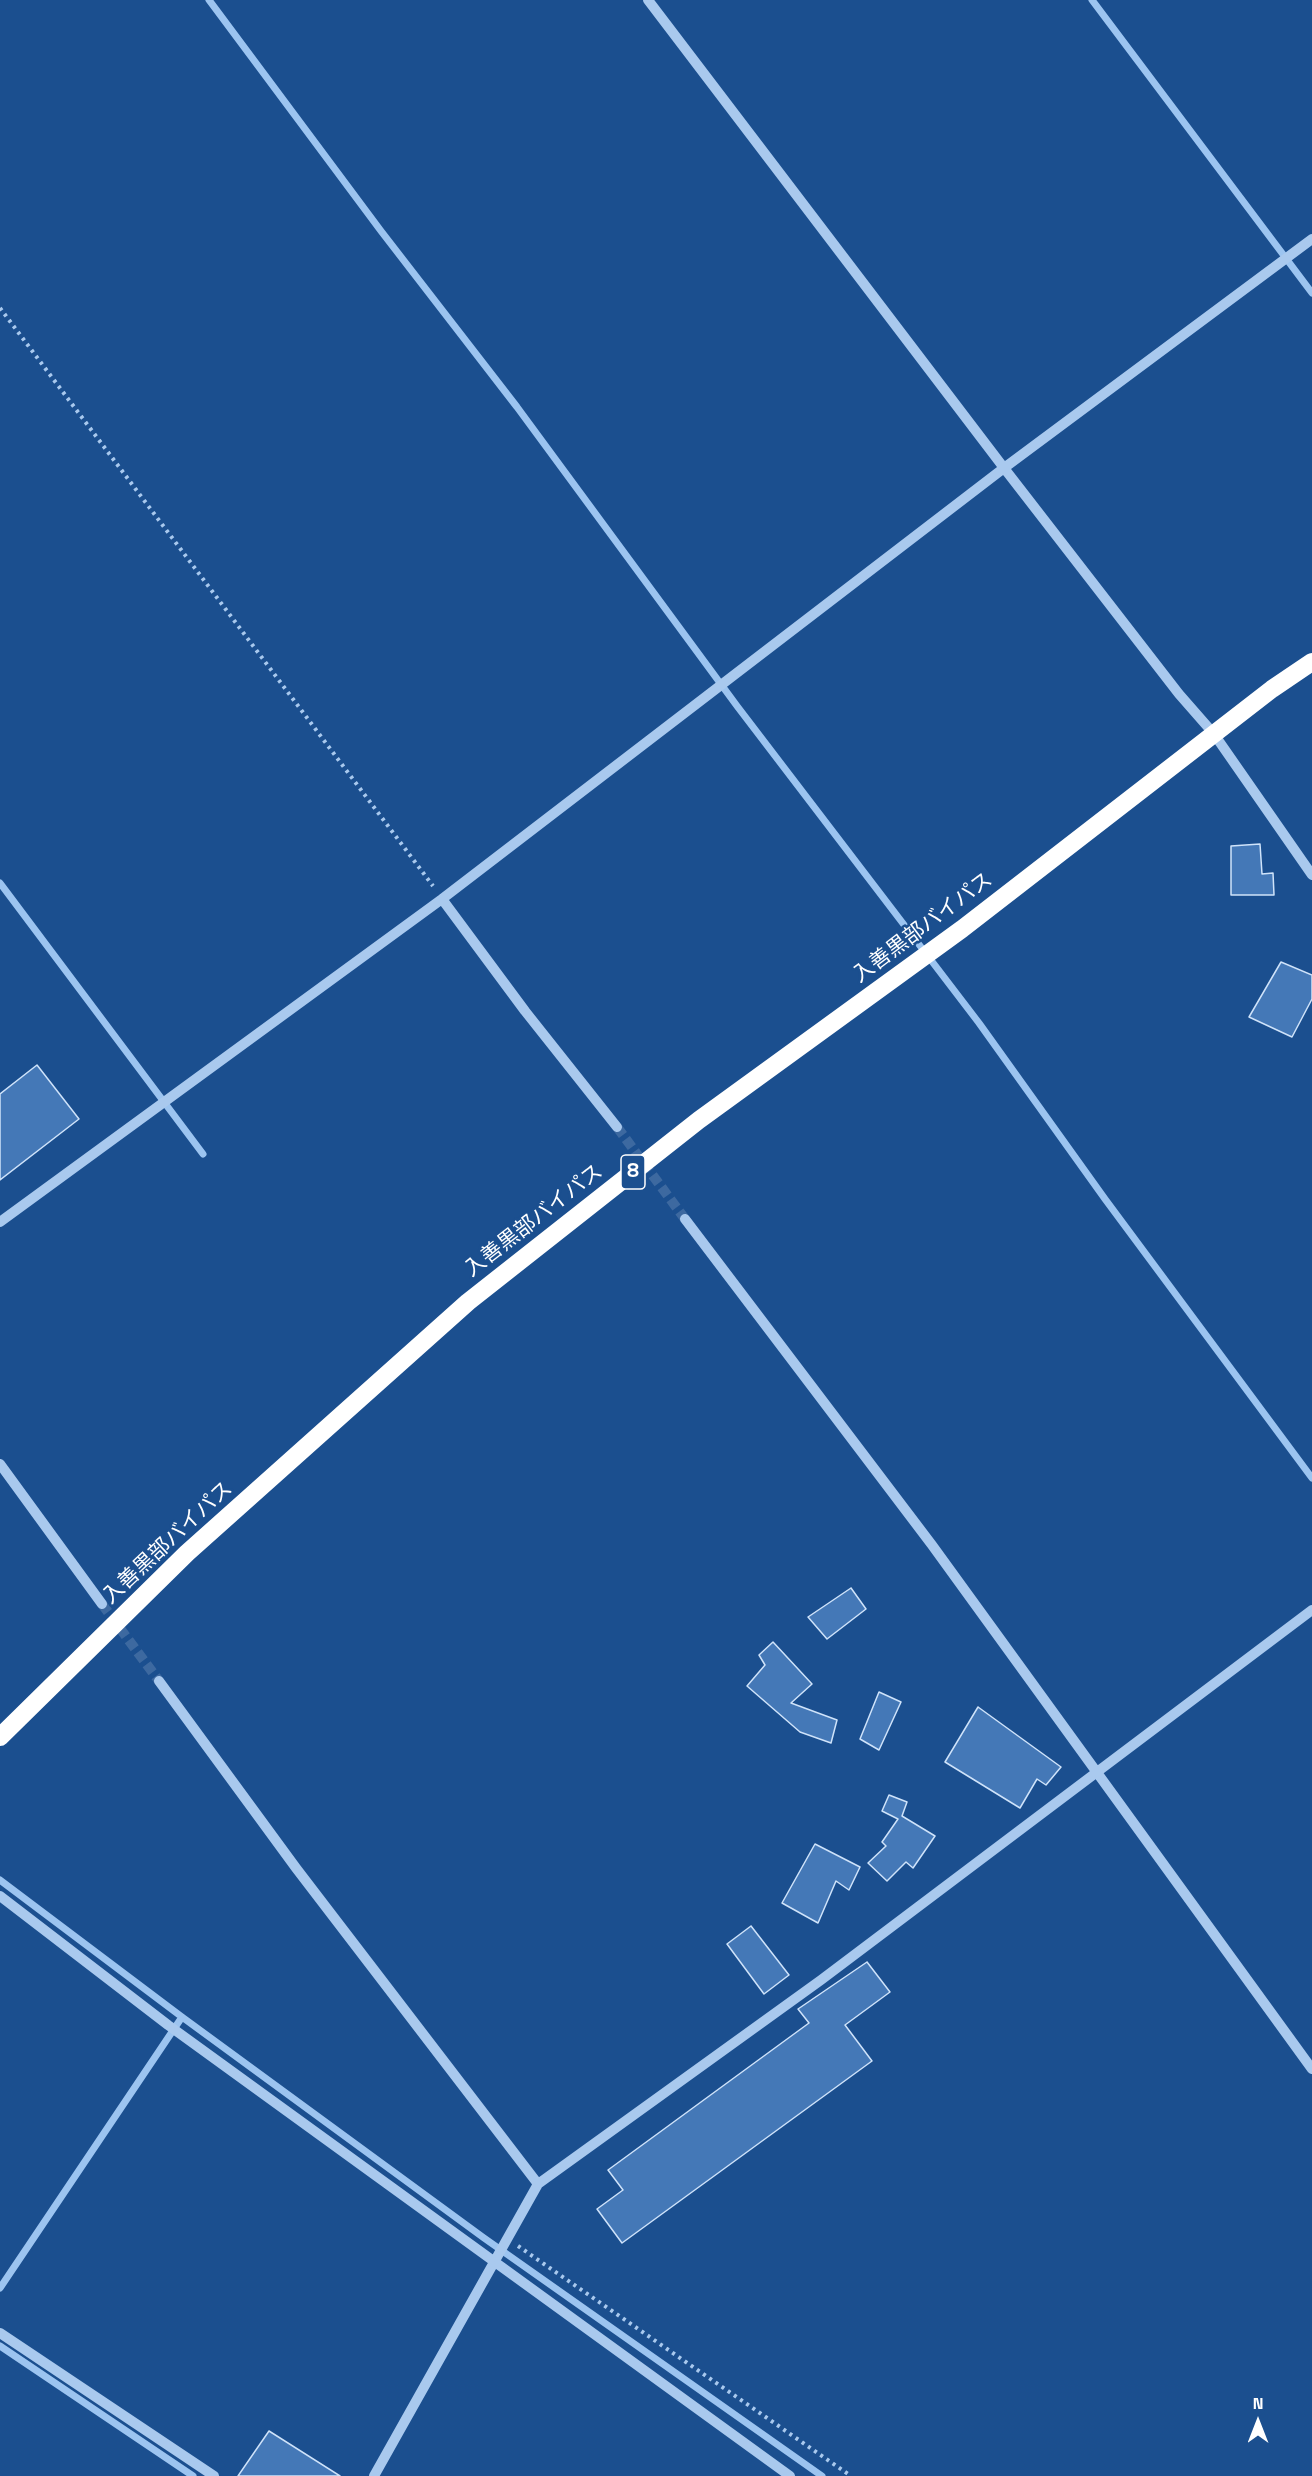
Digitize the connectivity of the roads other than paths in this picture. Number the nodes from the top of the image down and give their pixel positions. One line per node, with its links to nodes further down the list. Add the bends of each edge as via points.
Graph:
1 (648, 0): 3 (street)
2 (1312, 239): 3 (street)
3 (1004, 468): 5 (street); 7 (street)
4 (1312, 662): 5 (highway, 入善黒部バイパス / 8)
5 (1214, 734): 6 (street); 15 (highway, 入善黒部バイパス / 8, via 962,929 699,1120 468,1302 187,1553)
6 (1312, 875)
7 (442, 898): 8 (street); 10 (street)
8 (617, 1127)
9 (685, 1219): 16 (street)
10 (0, 1222)
11 (0, 1464): 12 (street)
12 (102, 1604)
13 (1312, 1610): 16 (street)
14 (159, 1681): 19 (street, via 296,1868)
15 (0, 1737)
16 (1098, 1772): 18 (street); 19 (street, via 821,1980)
17 (0, 1896): 20 (street, via 168,2025)
18 (1312, 2069)
19 (538, 2184): 20 (street)
20 (494, 2264): 23 (street); 24 (street)
21 (0, 2332): 22 (street)
22 (214, 2476)
23 (374, 2476)
24 (790, 2476)

